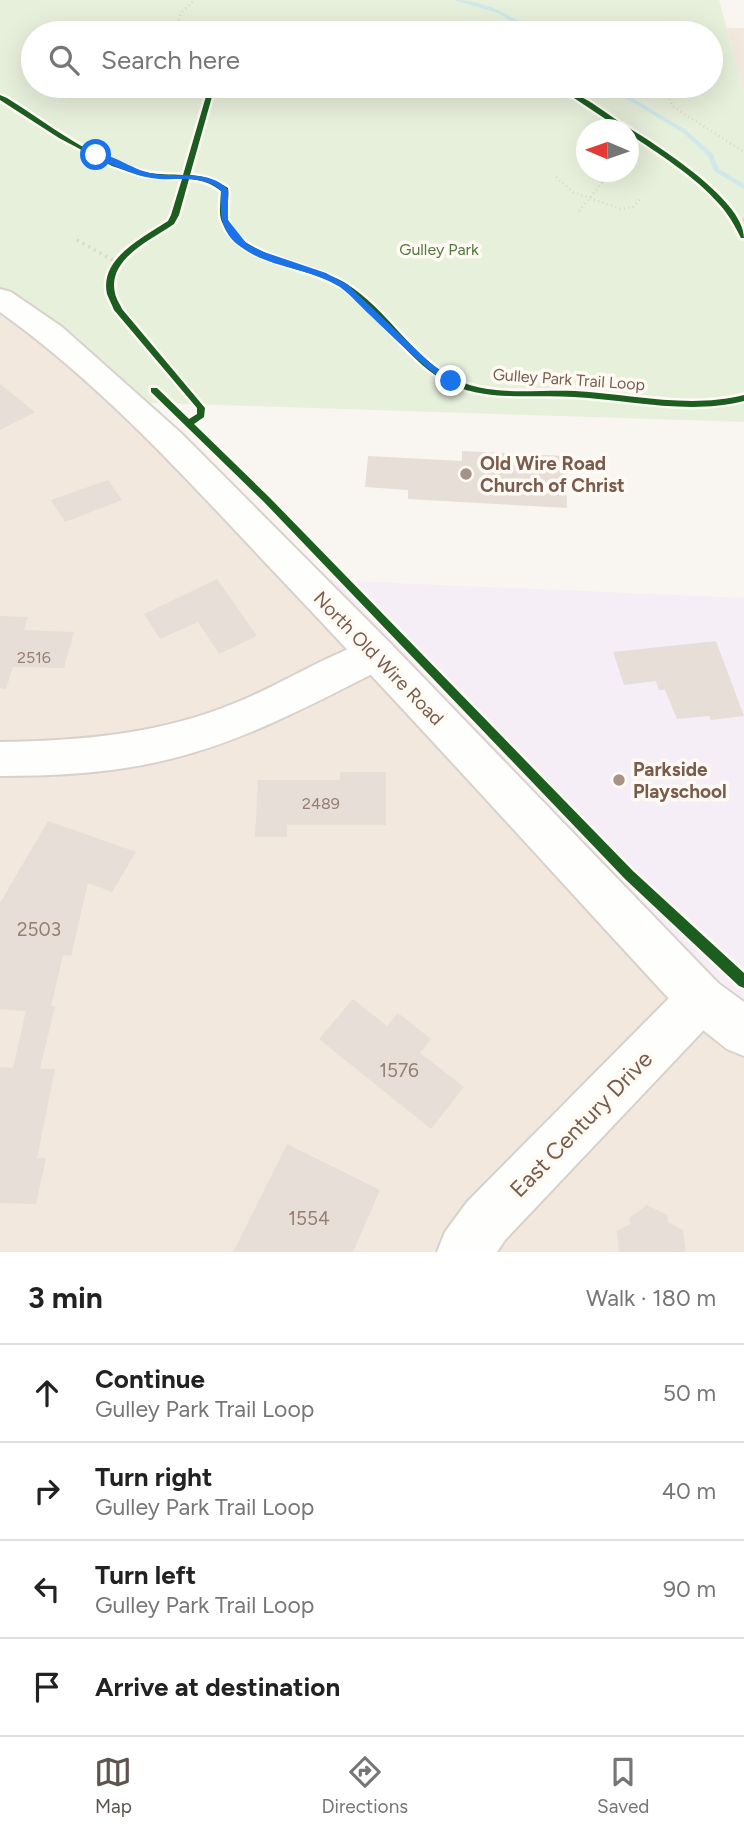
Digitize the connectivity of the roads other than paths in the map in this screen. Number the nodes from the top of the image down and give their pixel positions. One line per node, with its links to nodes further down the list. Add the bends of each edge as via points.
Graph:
1 (0, 298): 2 (street, North Old Wire Road, via 51,334 128,402)
2 (376, 654): 3 (street, via 281,701 173,742 73,757); 4 (street, North Old Wire Road)
3 (0, 759)
4 (701, 999): 5 (street, North Old Wire Road); 6 (street, East Century Drive, via 486,1222)
5 (744, 1032)
6 (465, 1252)

